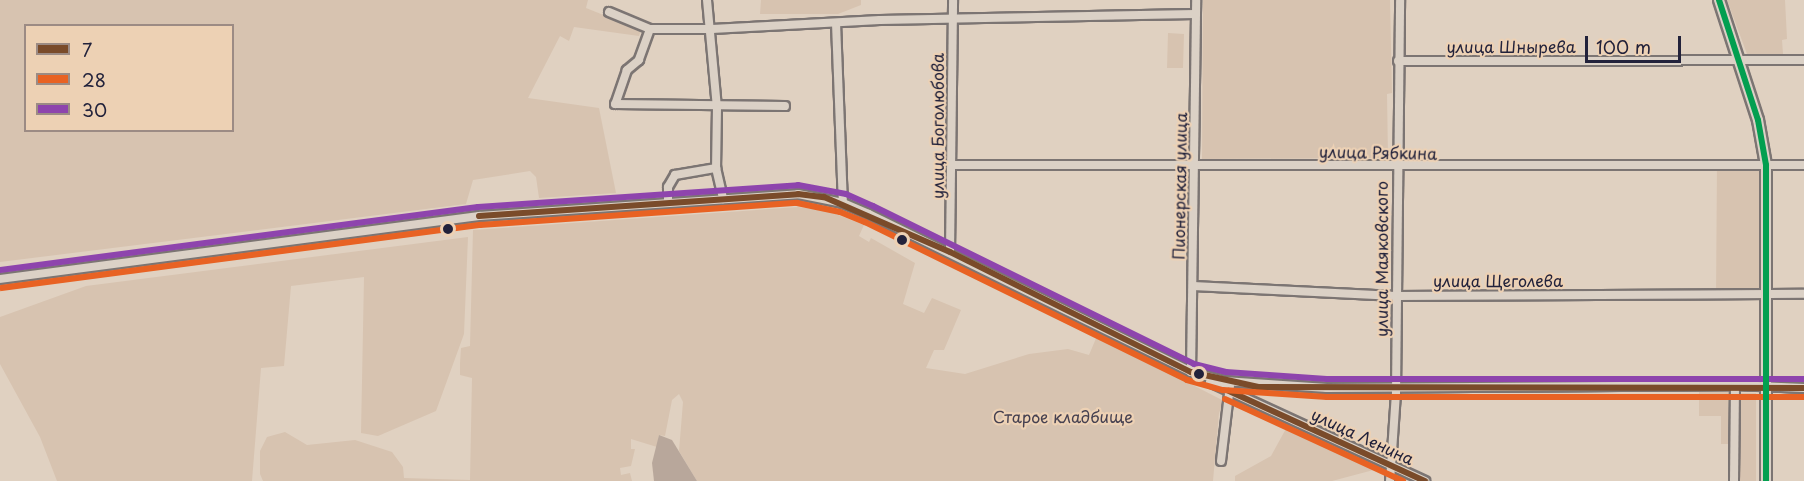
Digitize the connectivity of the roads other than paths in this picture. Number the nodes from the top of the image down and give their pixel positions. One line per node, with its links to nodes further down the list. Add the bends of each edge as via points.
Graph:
1 (707, 0): 11 (street)
2 (953, 0): 8 (street, улица Боголюбова)
3 (1196, 0): 7 (street, Пионерская улица)
4 (1400, 0): 14 (street, улица Маяковского)
5 (1719, 0): 12 (main road)
6 (609, 12): 10 (street)
7 (1196, 14): 8 (street); 17 (street, Пионерская улица)
8 (952, 19): 9 (street); 18 (street, улица Боголюбова)
9 (836, 23): 11 (street); 25 (street)
10 (650, 29): 11 (street); 16 (street, via 639,60 627,70 615,104)
11 (712, 29): 16 (street)
12 (1741, 60): 13 (street, улица Шнырева); 14 (street, улица Шнырева); 19 (main road)
13 (1804, 60)
14 (1398, 62): 22 (street, улица Маяковского)
15 (785, 106): 16 (street)
16 (717, 107): 21 (street)
17 (1196, 164): 18 (street, улица Рябкина); 22 (street, улица Рябкина); 28 (street, Пионерская улица)
18 (952, 165): 26 (street, улица Боголюбова)
19 (1766, 165): 20 (street, улица Рябкина); 22 (street, улица Рябкина); 29 (main road)
20 (1804, 165)
21 (716, 168): 23 (street); 24 (street, via 675,175 668,187)
22 (1395, 168): 31 (street, улица Маяковского)
23 (723, 199): 24 (street, улица Ленина); 25 (street, улица Ленина, via 798,194)
24 (668, 202): 27 (street, улица Ленина, via 479,216)
25 (843, 202): 26 (street, улица Ленина)
26 (950, 252): 32 (street, улица Ленина)
27 (0, 279)
28 (1193, 286): 31 (street, улица Щеголева); 32 (street, Пионерская улица)
29 (1767, 294): 30 (street, улица Щеголева); 31 (street, улица Щеголева); 35 (main road)
30 (1804, 294)
31 (1396, 296): 37 (street, улица Маяковского)
32 (1191, 372): 34 (street, улица Ленина)
33 (1735, 385): 35 (street); 37 (street); 44 (street)
34 (1230, 386): 36 (street); 39 (street, улица Ленина); 40 (street)
35 (1767, 386): 38 (street); 45 (main road)
36 (1258, 387): 37 (street); 39 (street, via 1243,391)
37 (1396, 388): 41 (street, улица Маяковского)
38 (1804, 388)
39 (1249, 399): 41 (street, улица Ленина)
40 (1221, 461)
41 (1391, 468): 42 (street, улица Маяковского); 43 (street, улица Ленина)
42 (1390, 481)
43 (1425, 481)
44 (1734, 481)
45 (1767, 481)

